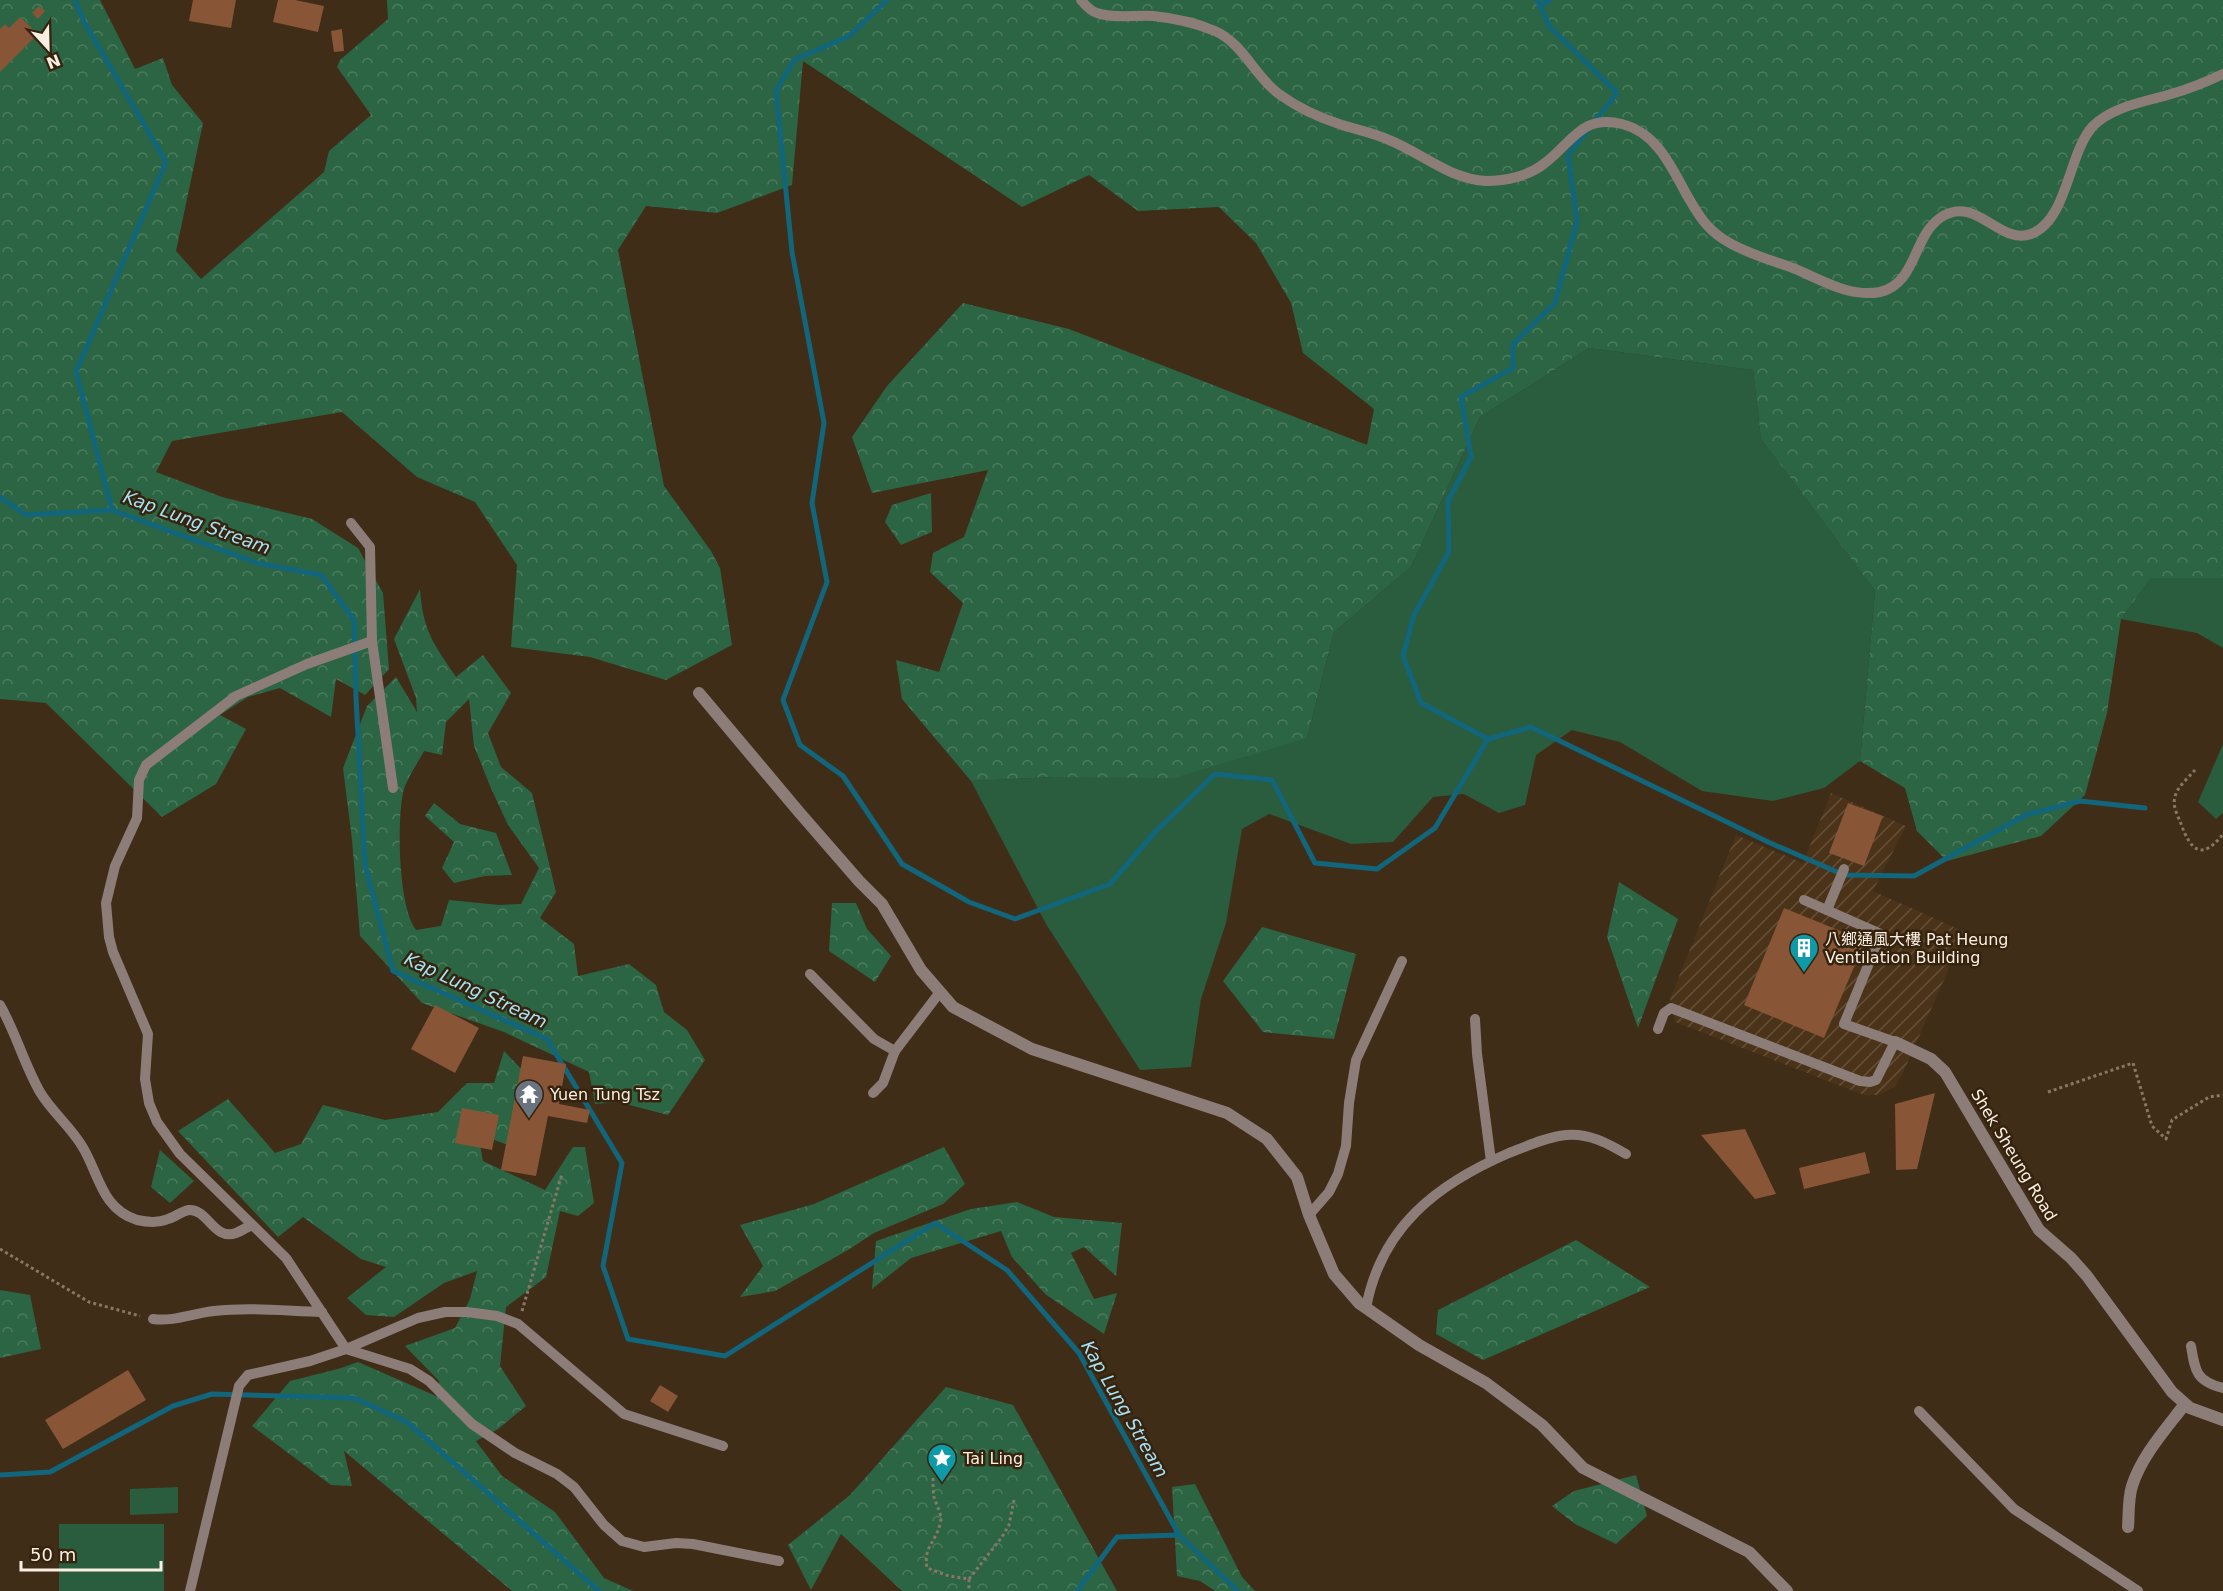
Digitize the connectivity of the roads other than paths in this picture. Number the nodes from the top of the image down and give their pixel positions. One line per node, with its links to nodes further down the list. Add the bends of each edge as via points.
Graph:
1 (1081, 0): 2 (lane, via 1096,13 1155,16 1216,31 1233,42 1275,92 1297,106 1387,138 1438,167 1472,179 1507,179 1536,169 1576,132 1593,125 1619,124 1635,129 1647,136 1676,173 1698,214 1724,240 1836,287 1874,293 1896,284 1927,231 1948,214 1966,211 2015,234 2026,236 2035,232 2057,207 2082,145 2098,122 2122,109)
2 (2223, 74)
3 (351, 523): 4 (lane, via 370,547)
4 (367, 642): 6 (lane); 22 (lane, via 236,696 146,765 140,780 137,818 115,866 106,903 113,951 148,1034 144,1079 157,1122 180,1154)
5 (699, 693): 12 (street, via 806,821 882,903 921,970)
6 (393, 788)
7 (1844, 869): 9 (lane)
8 (1804, 900): 9 (lane)
9 (1827, 910): 16 (lane, via 1881,934 1844,1024)
10 (1402, 961): 21 (lane, via 1356,1060 1346,1146 1338,1174 1329,1192)
11 (810, 974): 17 (lane, via 874,1039)
12 (940, 992): 17 (lane); 21 (street, via 953,1007 1032,1049 1227,1113 1267,1139 1297,1177)
13 (0, 1005): 22 (lane, via 39,1091 81,1144 102,1190 119,1211 140,1221 153,1222 189,1210 227,1235)
14 (1474, 1019): 20 (lane)
15 (1658, 1029): 16 (lane, via 1664,1013 1671,1008 1869,1082 1876,1080)
16 (1895, 1042): 29 (street, Shek Sheung Road, via 1931,1059 1944,1072 2039,1230 2072,1258)
17 (896, 1051): 18 (lane, via 883,1083)
18 (873, 1093)
19 (1626, 1154): 20 (lane, via 1601,1140 1566,1135 1542,1140)
20 (1491, 1161): 23 (lane, via 1430,1198 1395,1235 1370,1284)
21 (1309, 1215): 23 (street, via 1334,1274)
22 (252, 1225): 24 (lane, via 286,1258)
23 (1366, 1308): 36 (street, via 1419,1345 1486,1383 1542,1425 1583,1468 1749,1552)
24 (322, 1312): 25 (lane, via 257,1309); 27 (lane)
25 (153, 1319)
26 (2191, 1346): 28 (lane, via 2199,1376 2208,1384)
27 (346, 1348): 32 (lane, via 418,1318 445,1312 497,1316 518,1324 624,1414); 34 (lane, via 410,1370 429,1382 472,1424 574,1487 622,1541 644,1547 693,1544); 35 (lane, via 248,1376 238,1386)
28 (2223, 1388)
29 (2185, 1404): 31 (street, Shek Sheung Road); 33 (street, via 2140,1467 2130,1497)
30 (1919, 1411): 37 (lane, via 2014,1509)
31 (2223, 1420)
32 (723, 1446)
33 (2128, 1527)
34 (779, 1561)
35 (190, 1591)
36 (1787, 1591)
37 (2138, 1591)

